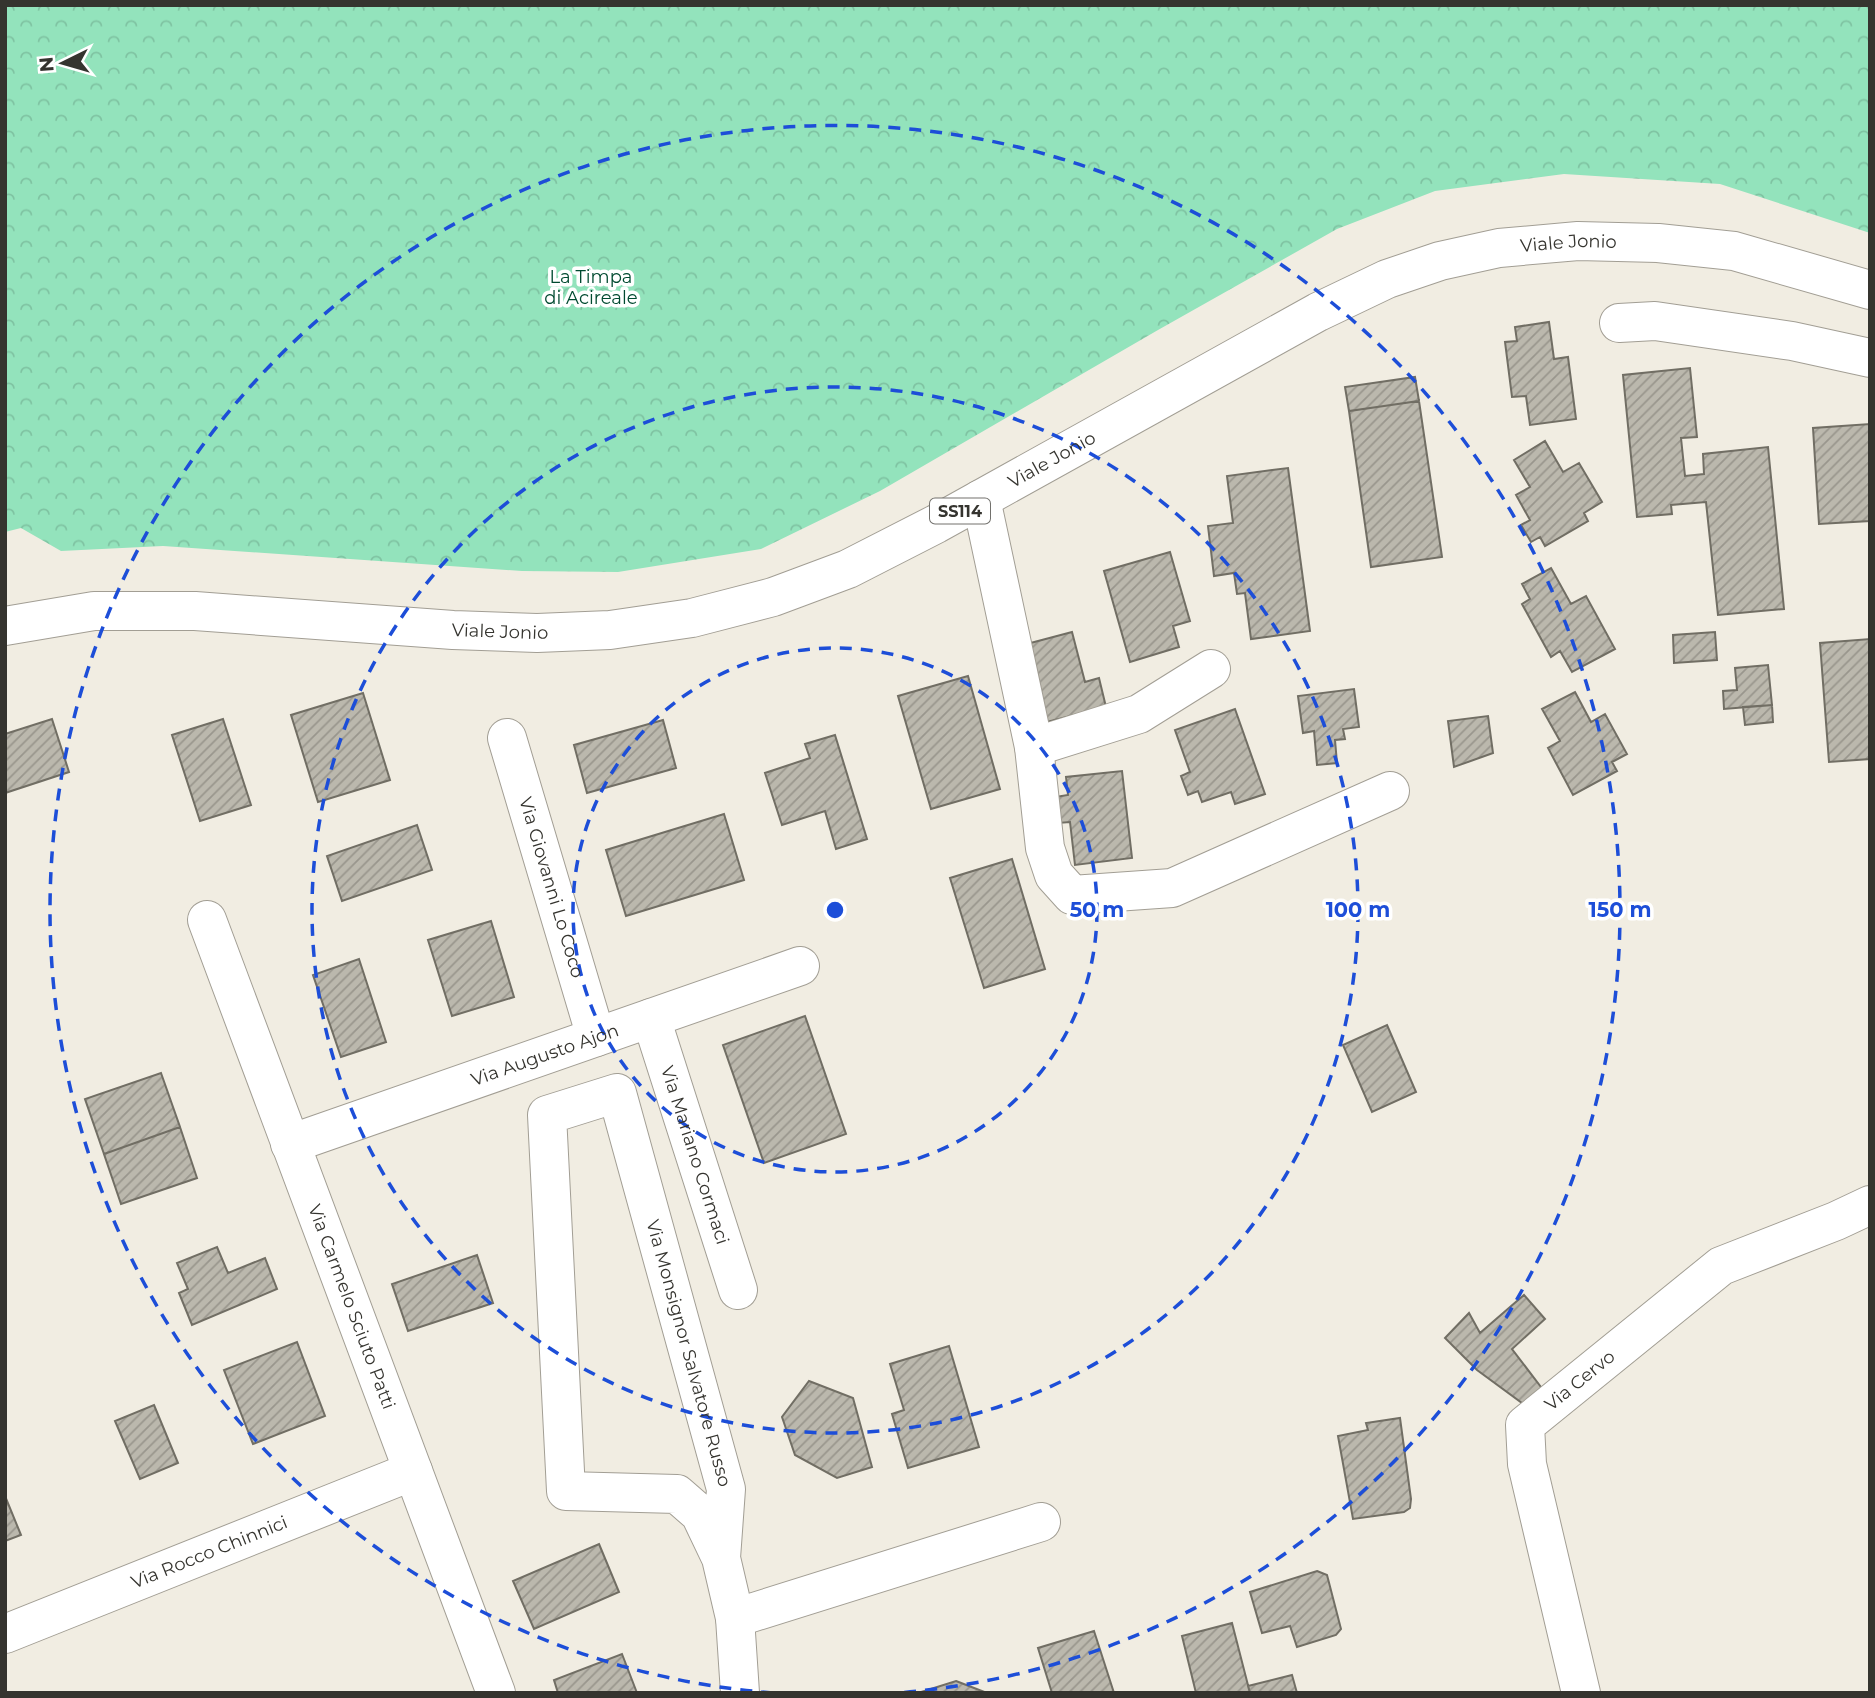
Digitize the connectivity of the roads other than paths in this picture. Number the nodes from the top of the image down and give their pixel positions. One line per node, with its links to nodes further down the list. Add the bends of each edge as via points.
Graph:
1 (1870, 290): 4 (street, Viale Jonio / SS114, via 1734,251 1658,243 1578,241 1499,248 1440,261 1387,279 1318,312)
2 (1619, 323): 3 (street, via 1656,321)
3 (1870, 358)
4 (981, 499): 5 (street, Viale Jonio / SS114, via 848,569 773,597 692,618 610,630 453,630 195,611 94,611); 8 (street)
5 (5, 626)
6 (1211, 669): 8 (street, via 1139,714)
7 (507, 738): 13 (street, Via Giovanni Lo Coco)
8 (1034, 747): 9 (street, via 1045,848 1054,875 1072,894 1172,888)
9 (1390, 791)
10 (207, 920): 14 (street, Via Carmelo Sciuto Patti)
11 (800, 966): 12 (street, Via Augusto Ajon)
12 (651, 1018): 13 (street, Via Augusto Ajon); 16 (street, Via Mariano Cormaci)
13 (596, 1037): 14 (street, Via Augusto Ajon)
14 (290, 1144): 17 (street, Via Carmelo Sciuto Patti)
15 (1853, 1213): 25 (street, Via Cervo, via 1721,1266 1525,1425 1527,1464)
16 (737, 1290)
17 (413, 1471): 21 (street, Via Rocco Chinnici); 22 (street, Via Carmelo Sciuto Patti)
18 (1041, 1522): 20 (street)
19 (721, 1558): 19 (street, Via Monsignor Salvatore Russo, via 700,1514 677,1494 566,1491 547,1115 617,1093 726,1489); 20 (street, Via Monsignor Salvatore Russo)
20 (735, 1618): 23 (street); 24 (street)
21 (5, 1633)
22 (496, 1693)
23 (740, 1693)
24 (769, 1693)
25 (1581, 1693)

